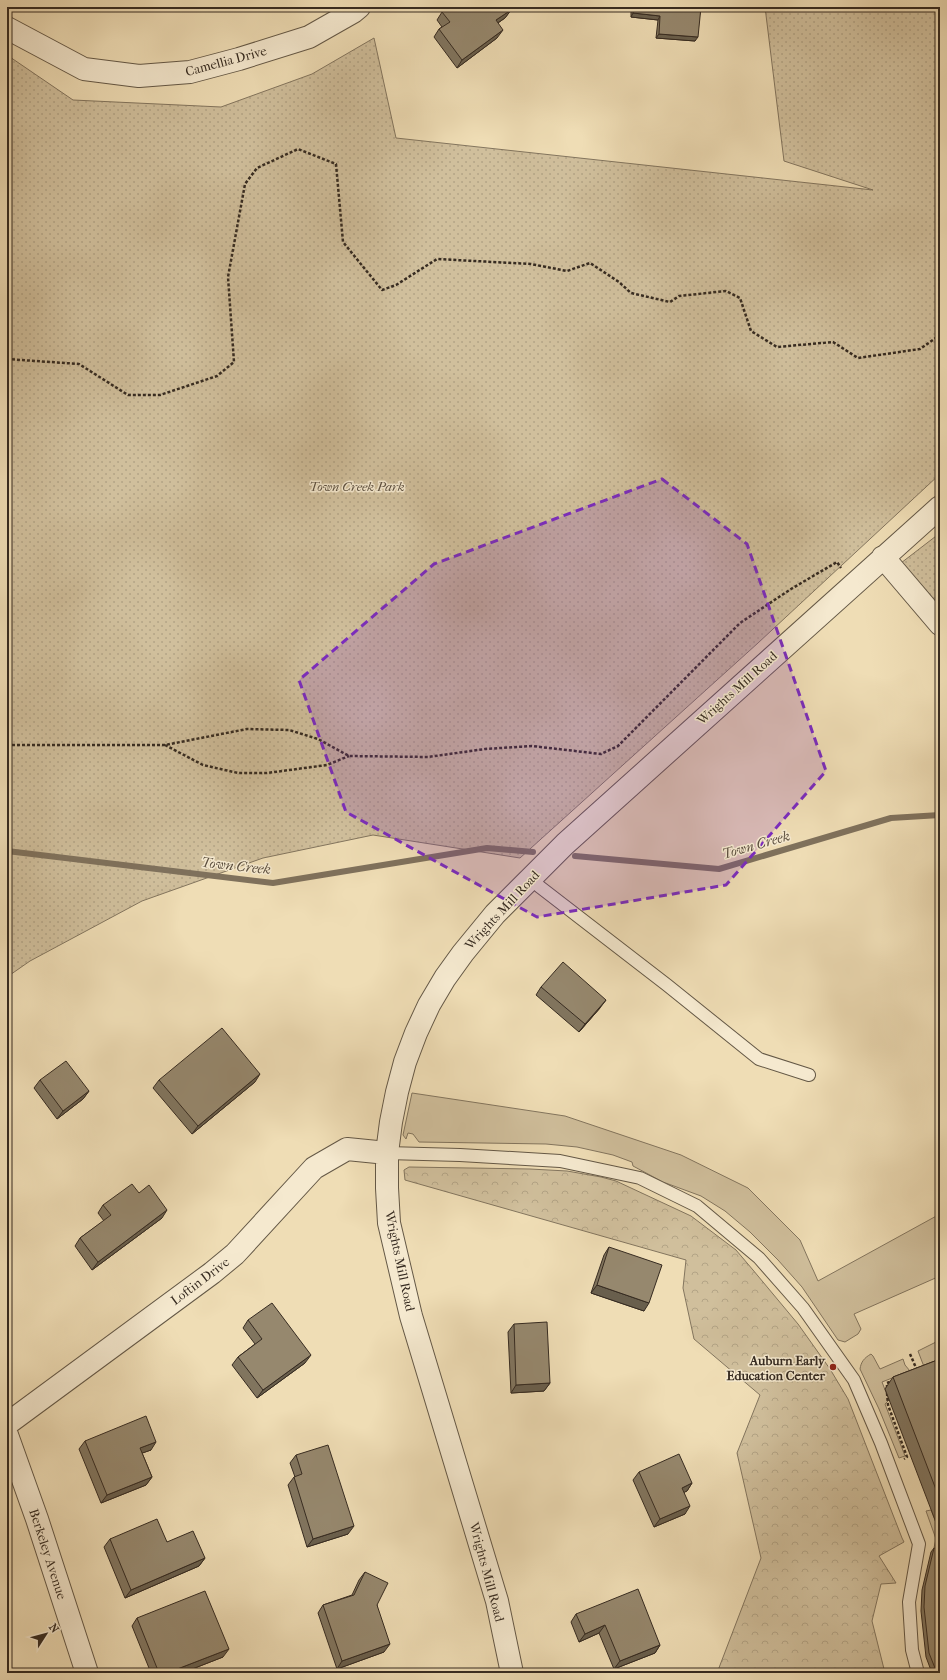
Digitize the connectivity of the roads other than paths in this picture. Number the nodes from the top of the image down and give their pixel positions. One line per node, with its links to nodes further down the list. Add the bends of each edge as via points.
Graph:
1 (359, 7): 2 (street, Camellia Drive, via 309,37 239,59 190,72 139,76 84,69)
2 (11, 27)
3 (940, 507): 4 (street, Wrights Mill Road)
4 (883, 557): 5 (street); 6 (street, Wrights Mill Road)
5 (940, 624)
6 (530, 878): 7 (lane, via 759,1059); 8 (street, Wrights Mill Road, via 462,953 429,1005 405,1062 392,1115)
7 (809, 1075)
8 (387, 1153): 9 (street, Loftin Drive, via 347,1149 314,1168 235,1254); 12 (street, Wrights Mill Road, via 391,1230 412,1316 498,1601); 13 (lane, via 560,1161 640,1178 697,1206 760,1258 803,1308 854,1380 881,1443 919,1544 909,1602 912,1650)
9 (7, 1424)
10 (7, 1435): 11 (street, Berkeley Avenue)
11 (87, 1673)
12 (512, 1673)
13 (918, 1673)

